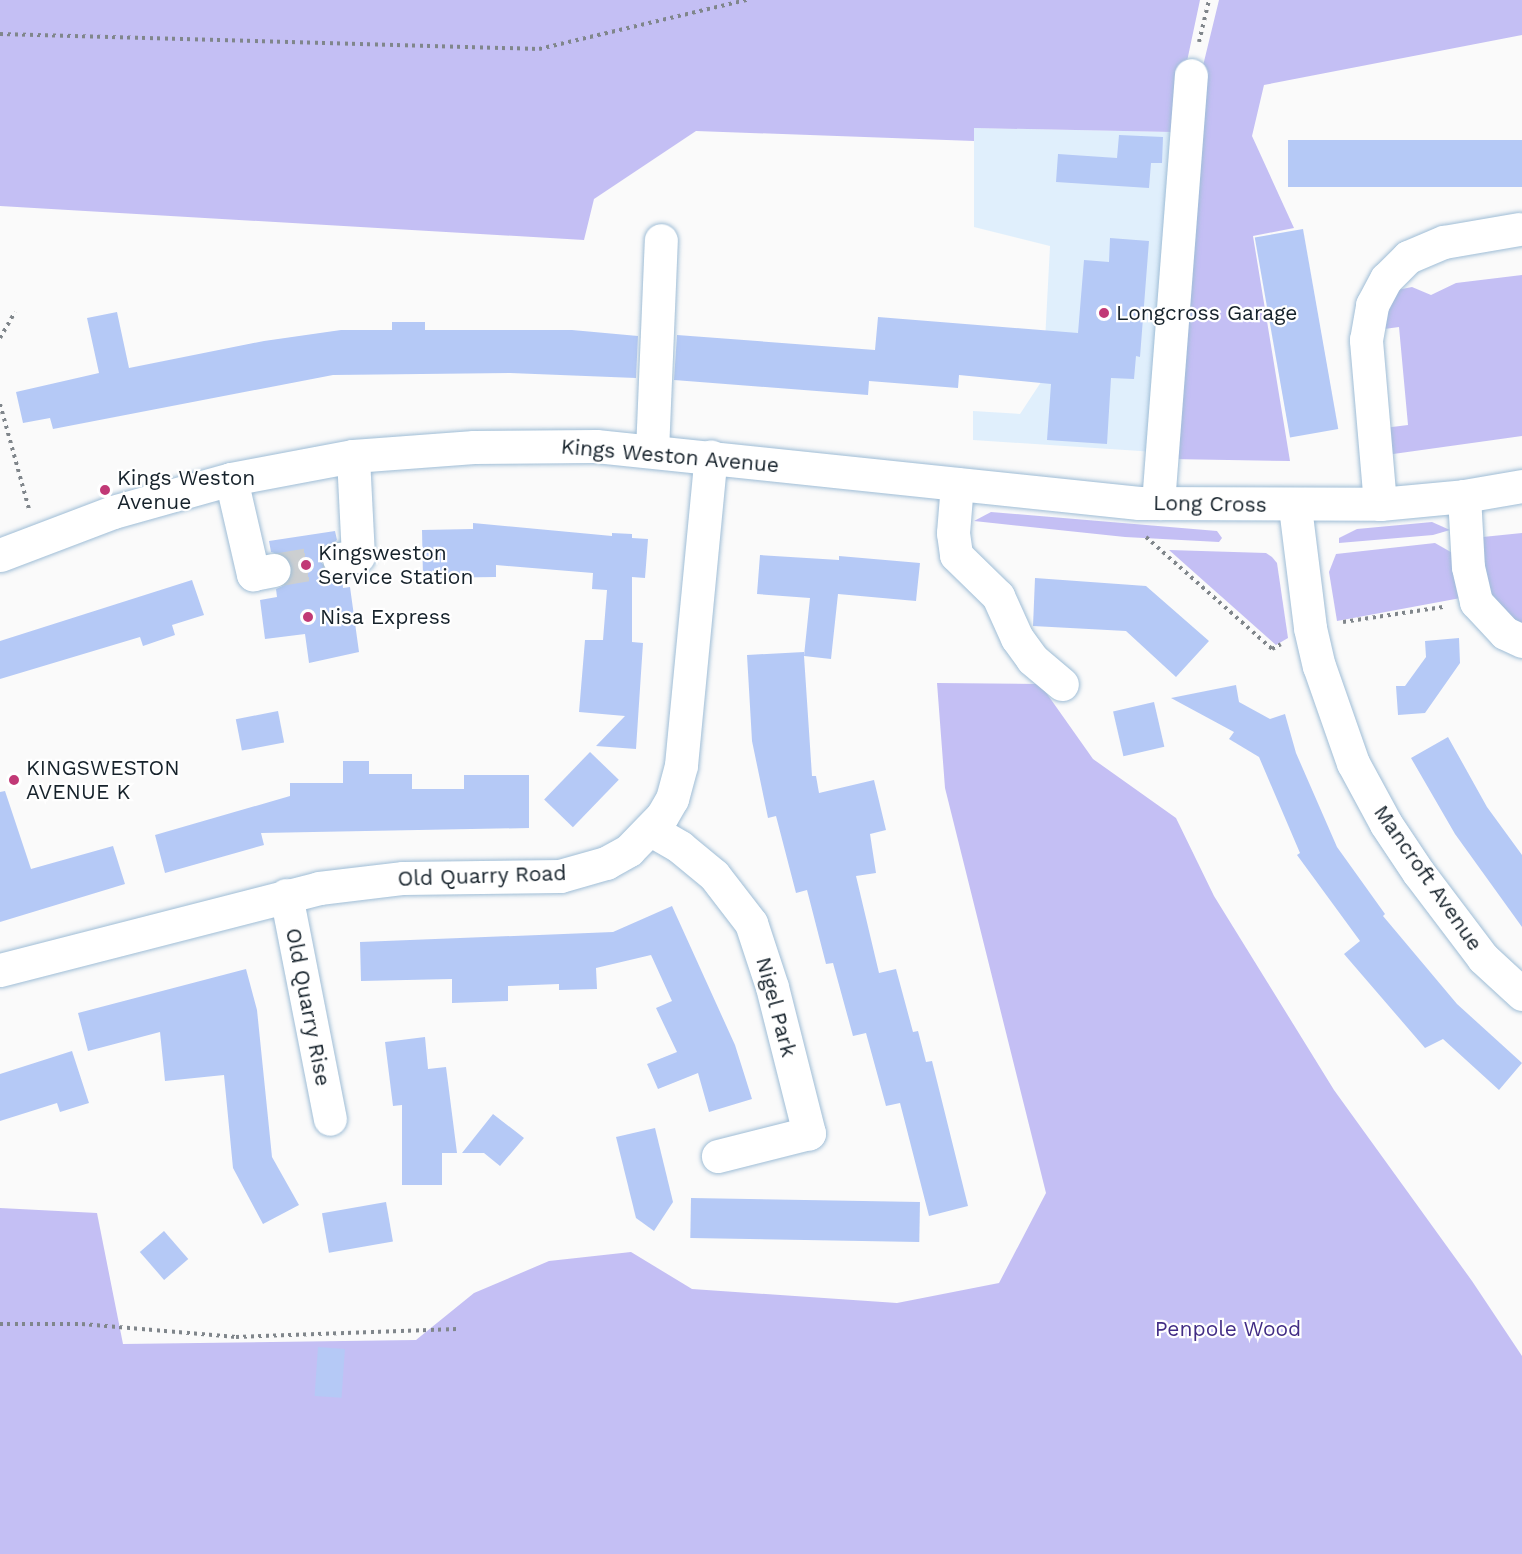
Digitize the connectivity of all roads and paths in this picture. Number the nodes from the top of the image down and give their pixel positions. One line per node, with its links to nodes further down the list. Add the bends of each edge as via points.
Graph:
1 (747, 0): 3 (path, via 539,49)
2 (1209, 0): 4 (path)
3 (0, 33)
4 (1191, 75): 17 (street)
5 (1519, 229): 18 (street, via 1444,242 1408,257 1386,279 1372,305 1366,340)
6 (661, 240): 10 (street)
7 (15, 312): 8 (path)
8 (0, 338)
9 (0, 404): 20 (path)
10 (652, 451): 11 (street, Kings Weston Avenue, via 596,446 474,447); 12 (street, Kings Weston Avenue)
11 (352, 456): 13 (street, Kings Weston Avenue); 22 (street, via 357,556)
12 (711, 456): 14 (street, Kings Weston Avenue); 26 (street, Old Quarry Road, via 681,765 672,799)
13 (231, 479): 20 (street, Kings Weston Avenue); 23 (street, via 253,574)
14 (957, 484): 17 (street, Long Cross); 25 (street, via 953,533 956,555 998,596 1017,638 1032,659)
15 (1522, 486): 16 (street, Long Cross)
16 (1464, 496): 18 (street, Long Cross); 24 (street, via 1468,567 1476,602 1505,633)
17 (1158, 503): 19 (street, Long Cross)
18 (1380, 504): 19 (street, Long Cross)
19 (1295, 507): 29 (street, Mancroft Avenue, via 1310,628 1353,763 1418,872 1484,958)
20 (37, 539): 21 (street, Kings Weston Avenue)
21 (0, 555)
22 (339, 559)
23 (274, 570)
24 (1522, 641)
25 (1062, 684)
26 (651, 831): 27 (street, Old Quarry Road, via 618,857 579,873 403,878); 31 (street, Nigel Park, via 680,847 714,875 751,923 772,987 809,1133)
27 (286, 896): 28 (street, Old Quarry Road); 30 (street, Old Quarry Rise)
28 (0, 970)
29 (1522, 994)
30 (330, 1119)
31 (718, 1156)
32 (0, 1324): 33 (path, via 82,1324 237,1337)
33 (457, 1329)

